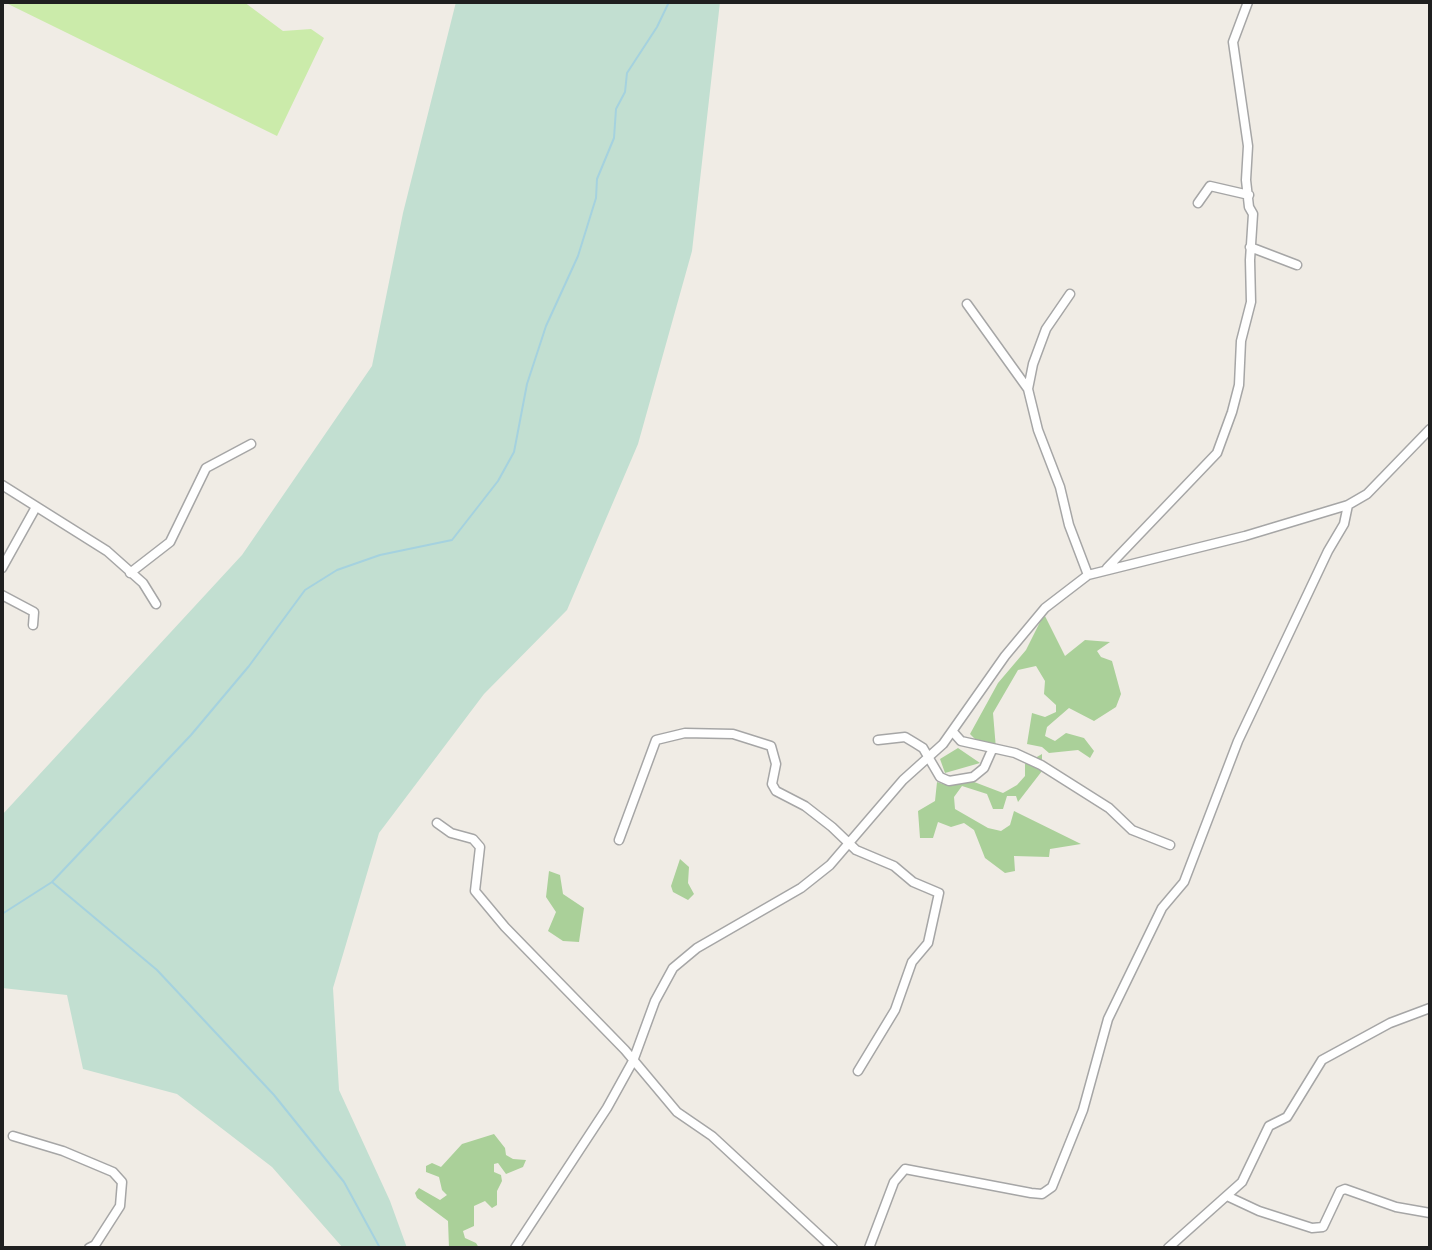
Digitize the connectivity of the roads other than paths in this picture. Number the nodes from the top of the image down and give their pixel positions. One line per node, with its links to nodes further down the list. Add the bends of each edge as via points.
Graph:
1 (1248, 2): 2 (street, via 1233,42 1248,146)
2 (1248, 195): 3 (street, via 1210,186); 4 (street, via 1253,214)
3 (1198, 203)
4 (1250, 247): 5 (street); 15 (street, via 1251,302 1241,341 1239,385 1222,443 1193,481)
5 (1297, 265)
6 (1070, 294): 8 (street, via 1046,329)
7 (967, 304): 8 (street)
8 (1028, 390): 17 (street)
9 (1430, 429): 12 (street, via 1367,494)
10 (251, 444): 16 (street, via 206,468 170,542)
11 (2, 485): 13 (street)
12 (1348, 505): 15 (street); 38 (street, via 1344,524 1238,741 1184,882 1162,908 1108,1019 1083,1110 1052,1187 1042,1194 1031,1193 905,1169 894,1182)
13 (36, 507): 14 (street); 16 (street, via 107,551)
14 (2, 568)
15 (1105, 570): 17 (street)
16 (130, 573): 19 (street, via 143,583)
17 (1087, 575): 21 (street, via 1045,608 1005,656)
18 (2, 595): 20 (street, via 34,612)
19 (156, 604)
20 (33, 625)
21 (953, 732): 23 (street, via 961,741); 24 (street)
22 (878, 740): 24 (street, via 905,737 923,748)
23 (992, 750): 24 (street, via 984,768 962,780 940,778); 28 (street, via 1015,753 1041,765 1109,808 1132,830)
24 (929, 758): 27 (street)
25 (437, 823): 30 (street, via 477,843 481,852 474,885 477,897)
26 (619, 840): 27 (street, via 656,740 685,733 723,732 771,746 776,757 772,778 776,791 795,799)
27 (847, 844): 30 (street, via 801,888 718,934 673,968); 31 (street, via 939,893 928,943 912,962 895,1010)
28 (1170, 845)
29 (1430, 1008): 33 (street, via 1390,1023 1322,1060 1292,1112 1269,1126 1254,1161)
30 (633, 1061): 36 (street); 37 (street, via 677,1112 712,1136)
31 (858, 1071)
32 (13, 1136): 35 (street, via 113,1172 122,1182 120,1206)
33 (1229, 1197): 34 (street, via 1259,1212 1312,1228 1322,1227 1345,1189); 39 (street)
34 (1430, 1213)
35 (89, 1248)
36 (515, 1248)
37 (833, 1248)
38 (869, 1248)
39 (1168, 1248)

